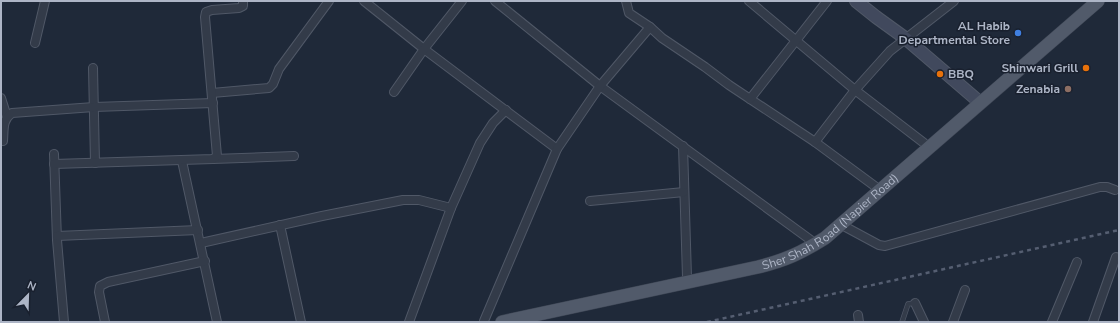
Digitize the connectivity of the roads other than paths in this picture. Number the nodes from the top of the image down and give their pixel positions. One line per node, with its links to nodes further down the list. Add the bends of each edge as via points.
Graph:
1 (45, 1): 17 (street)
2 (243, 1): 23 (street, via 243,6 239,8 206,12)
3 (329, 1): 23 (street, via 269,88)
4 (364, 1): 18 (street)
5 (462, 1): 18 (street)
6 (495, 1): 20 (street)
7 (626, 1): 14 (street, via 629,13)
8 (749, 1): 16 (street)
9 (827, 1): 16 (street)
10 (856, 1): 15 (main road)
11 (954, 1): 15 (street)
12 (1087, 1): 26 (main road, Sher Shah Road (Napier Road))
13 (1098, 1): 42 (main road, Sher Shah Road (Napier Road), via 980,104)
14 (650, 28): 20 (street); 25 (street)
15 (905, 38): 21 (street); 26 (main road)
16 (796, 41): 21 (street); 25 (street)
17 (35, 43)
18 (424, 49): 22 (street); 29 (street)
19 (93, 68): 28 (street)
20 (600, 86): 34 (street); 35 (street)
21 (855, 90): 32 (street); 33 (street)
22 (394, 92)
23 (212, 93): 27 (street)
24 (1, 98): 30 (street)
25 (750, 99): 32 (street)
26 (976, 99): 33 (main road, Sher Shah Road (Napier Road))
27 (213, 103): 28 (street); 38 (street, via 217,156)
28 (94, 107): 30 (street, via 12,113); 40 (street)
29 (506, 110): 35 (street); 47 (street, via 493,123 480,143)
30 (7, 117): 31 (street)
31 (3, 141)
32 (814, 142): 43 (street)
33 (924, 143): 42 (main road, Sher Shah Road (Napier Road))
34 (683, 146): 45 (street); 52 (street)
35 (557, 149): 60 (street)
36 (54, 154): 41 (street)
37 (294, 156): 38 (street)
38 (213, 159): 39 (street)
39 (182, 161): 40 (street); 50 (street)
40 (95, 163): 41 (street)
41 (54, 164): 51 (street)
42 (891, 176): 48 (main road, Sher Shah Road (Napier Road))
43 (876, 186)
44 (1115, 190): 48 (street, via 1100,187 885,246)
45 (684, 192): 46 (street); 57 (street)
46 (590, 202)
47 (451, 208): 49 (street, via 420,200 403,200); 65 (street)
48 (840, 224): 66 (main road, Sher Shah Road (Napier Road), via 825,238 780,262)
49 (280, 225): 53 (street); 64 (street)
50 (198, 230): 51 (street); 53 (street)
51 (57, 236): 61 (street)
52 (812, 241)
53 (200, 242): 55 (street)
54 (1116, 257): 71 (street)
55 (205, 261): 62 (street, via 108,282 100,286); 63 (street)
56 (1077, 262): 70 (street)
57 (687, 277)
58 (965, 290): 69 (street)
59 (915, 303): 67 (lane, via 908,304); 68 (street)
60 (484, 321)
61 (64, 322)
62 (105, 322)
63 (217, 322)
64 (301, 322)
65 (410, 322)
66 (502, 322)
67 (902, 322)
68 (924, 322)
69 (953, 322)
70 (1052, 322)
71 (1093, 322)

